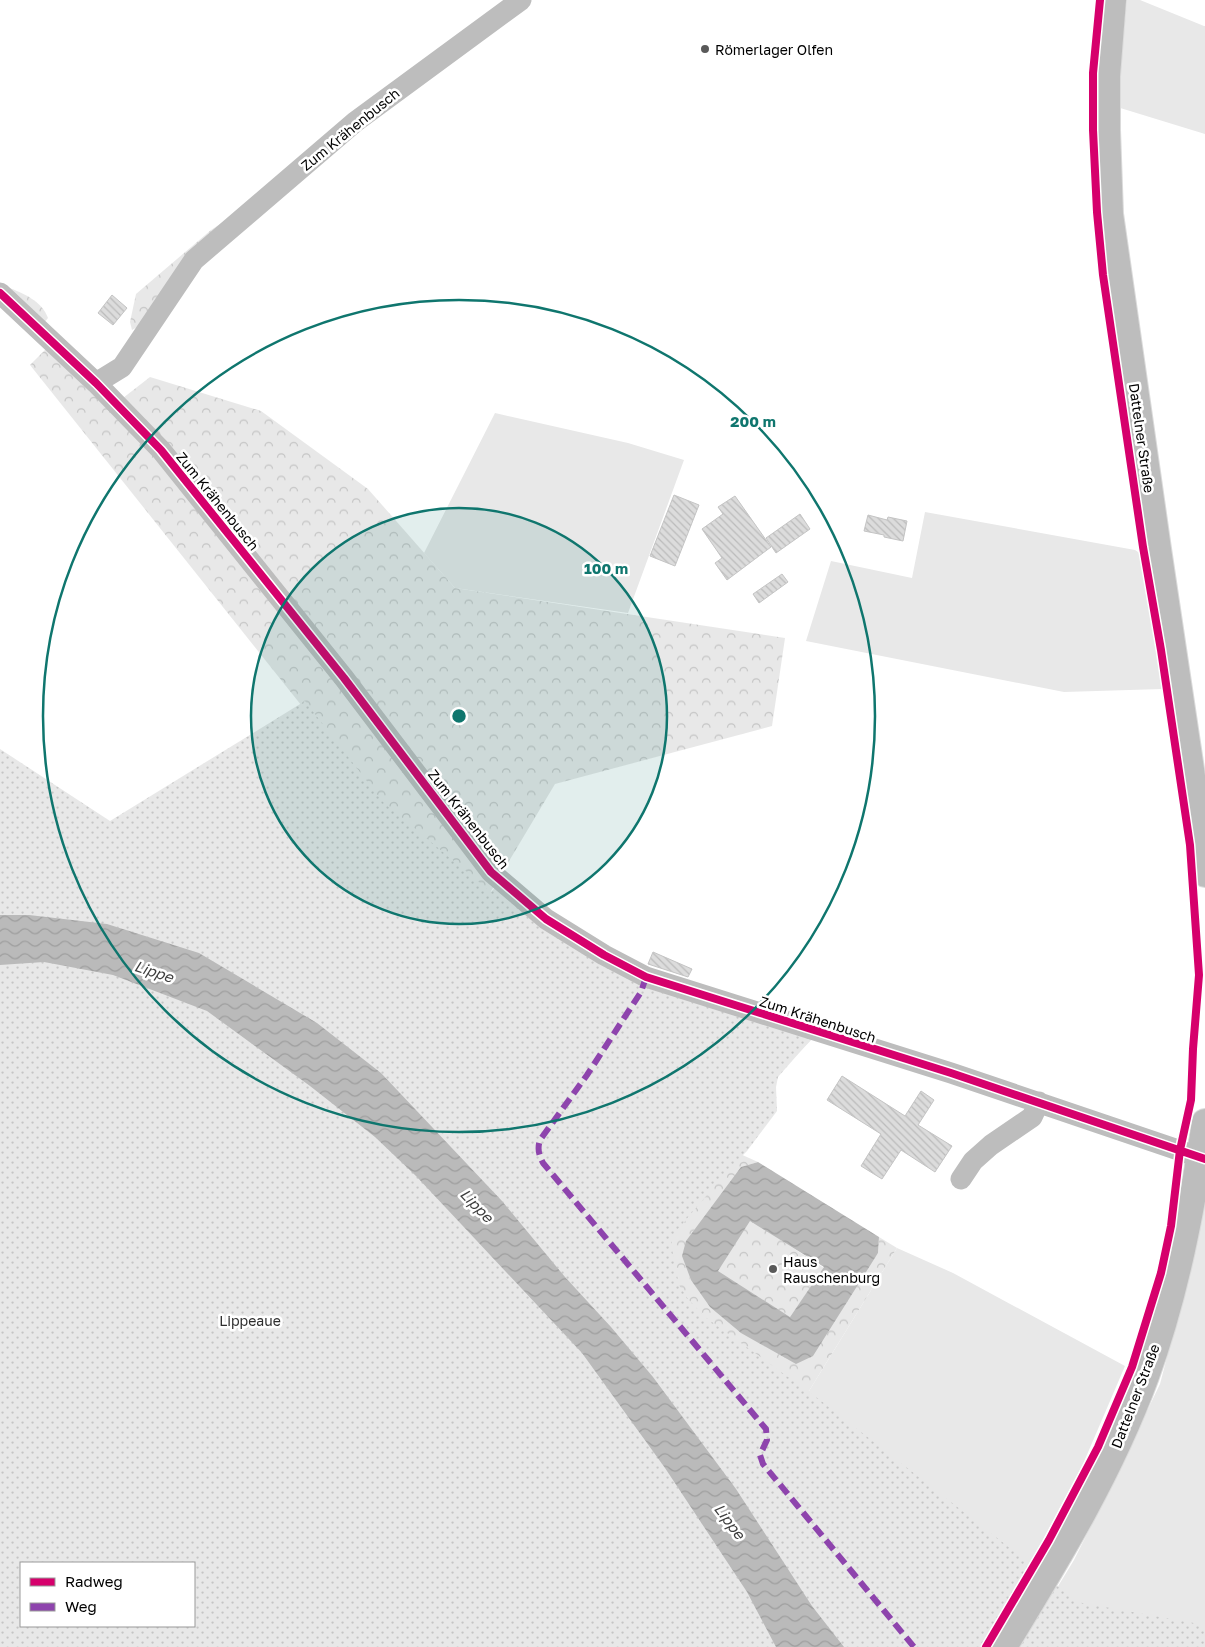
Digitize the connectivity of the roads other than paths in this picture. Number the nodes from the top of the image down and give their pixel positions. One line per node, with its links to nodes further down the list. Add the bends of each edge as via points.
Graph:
1 (521, 0): 4 (street, Zum Krähenbusch, via 355,122 194,260 122,367)
2 (1113, 0): 5 (main road, Dattelner Straße, via 1106,130 1110,214)
3 (0, 293): 4 (street, Zum Krähenbusch)
4 (96, 383): 6 (street, Zum Krähenbusch, via 167,458 344,678 491,872 546,919 646,977)
5 (1205, 874)
6 (1039, 1102): 8 (street, Zum Krähenbusch); 9 (street, via 1032,1117 991,1145 973,1161)
7 (1205, 1122): 8 (main road, Dattelner Straße)
8 (1202, 1158): 10 (main road, Dattelner Straße, via 1168,1307 1146,1376 1112,1457 1067,1542)
9 (961, 1179)
10 (1004, 1647)

